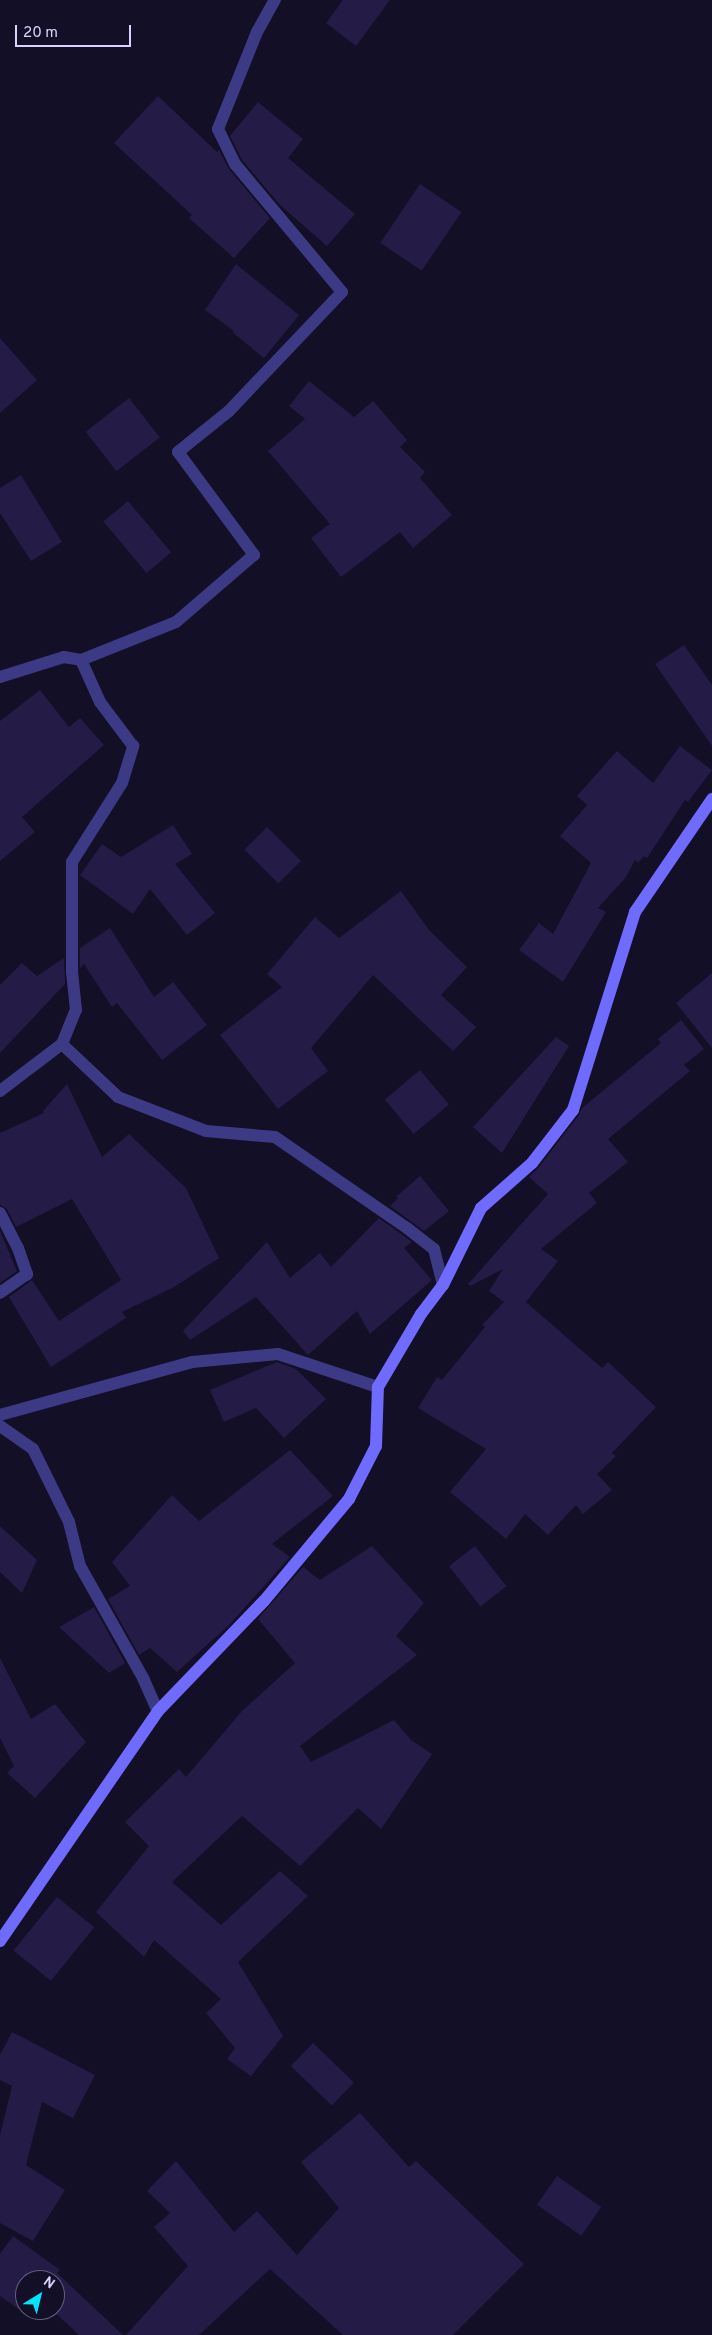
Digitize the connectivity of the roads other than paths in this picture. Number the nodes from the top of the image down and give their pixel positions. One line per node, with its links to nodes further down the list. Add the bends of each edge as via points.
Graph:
1 (275, 0): 2 (street, via 257,32 218,129 235,164 342,292 229,411 178,452 254,556 176,622)
2 (81, 660): 3 (street, via 64,657); 5 (street, via 100,702 133,746 122,784 72,862 72,972 76,1010)
3 (0, 677)
4 (712, 799): 8 (street, via 635,912 573,1110 532,1164 482,1208)
5 (62, 1044): 6 (street); 8 (street, via 118,1098 206,1131 275,1137 434,1249)
6 (0, 1091)
7 (0, 1213): 9 (street, via 27,1274)
8 (443, 1285): 10 (street, via 421,1314)
9 (0, 1293)
10 (378, 1388): 11 (street, via 278,1354 192,1362); 13 (street, via 376,1446 348,1499 264,1601)
11 (0, 1415)
12 (0, 1426): 13 (street, via 33,1449 69,1522 80,1566)
13 (158, 1711): 14 (street)
14 (0, 1941)

